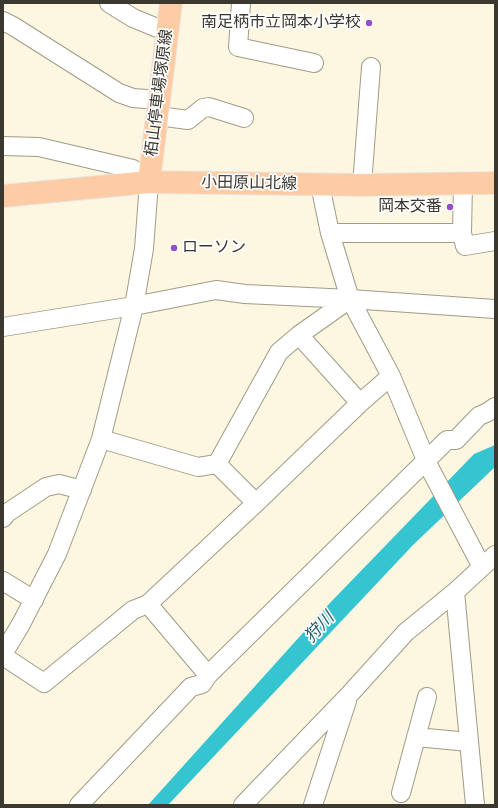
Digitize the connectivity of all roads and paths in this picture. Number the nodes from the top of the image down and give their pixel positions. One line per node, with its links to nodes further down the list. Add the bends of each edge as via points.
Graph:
1 (109, 3): 5 (street, via 132,18)
2 (171, 3): 5 (main road, 栢山停車場塚原線)
3 (242, 3): 6 (street, via 238,47)
4 (3, 22): 8 (street, via 119,92)
5 (167, 32): 8 (main road, 栢山停車場塚原線)
6 (314, 63)
7 (371, 67): 15 (street)
8 (159, 108): 9 (street, via 188,120 203,108 209,107); 11 (main road, 栢山停車場塚原線)
9 (244, 118)
10 (3, 146): 11 (street, via 39,147 133,169)
11 (149, 182): 14 (main road, 小田原山北線); 16 (main road, 小田原山北線); 21 (street, via 144,249)
12 (463, 183): 13 (main road, 小田原山北線); 15 (main road, 小田原山北線); 18 (street)
13 (495, 183)
14 (320, 185): 15 (main road, 小田原山北線); 17 (street)
15 (362, 185)
16 (3, 196)
17 (330, 233): 18 (street); 20 (street)
18 (462, 233): 19 (street, via 465,246)
19 (495, 241)
20 (350, 299): 21 (street, via 244,294 216,290); 22 (street); 24 (street); 25 (street)
21 (134, 306): 23 (street); 28 (street)
22 (495, 309)
23 (3, 327)
24 (299, 335): 26 (street); 30 (street, via 280,352)
25 (391, 376): 26 (street); 29 (street)
26 (360, 403): 32 (street)
27 (495, 407): 29 (street, via 479,416 456,440 447,440)
28 (100, 439): 30 (street, via 198,467); 31 (street)
29 (427, 463): 34 (street); 40 (street)
30 (217, 464): 32 (street)
31 (82, 490): 33 (street, via 60,484 46,487); 37 (street, via 57,554)
32 (256, 503): 38 (street)
33 (4, 511)
34 (485, 561): 36 (street)
35 (3, 581): 37 (street)
36 (455, 592): 41 (street, via 406,632); 44 (street)
37 (34, 600): 39 (street)
38 (148, 604): 39 (street, via 132,610 44,684); 40 (street)
39 (3, 655)
40 (208, 675): 46 (street, via 202,684 191,687)
41 (348, 696): 47 (street); 48 (street)
42 (427, 697): 43 (street)
43 (416, 737): 44 (street); 45 (street)
44 (469, 742): 49 (street)
45 (401, 793)
46 (79, 805)
47 (243, 805)
48 (313, 805)
49 (475, 805)

